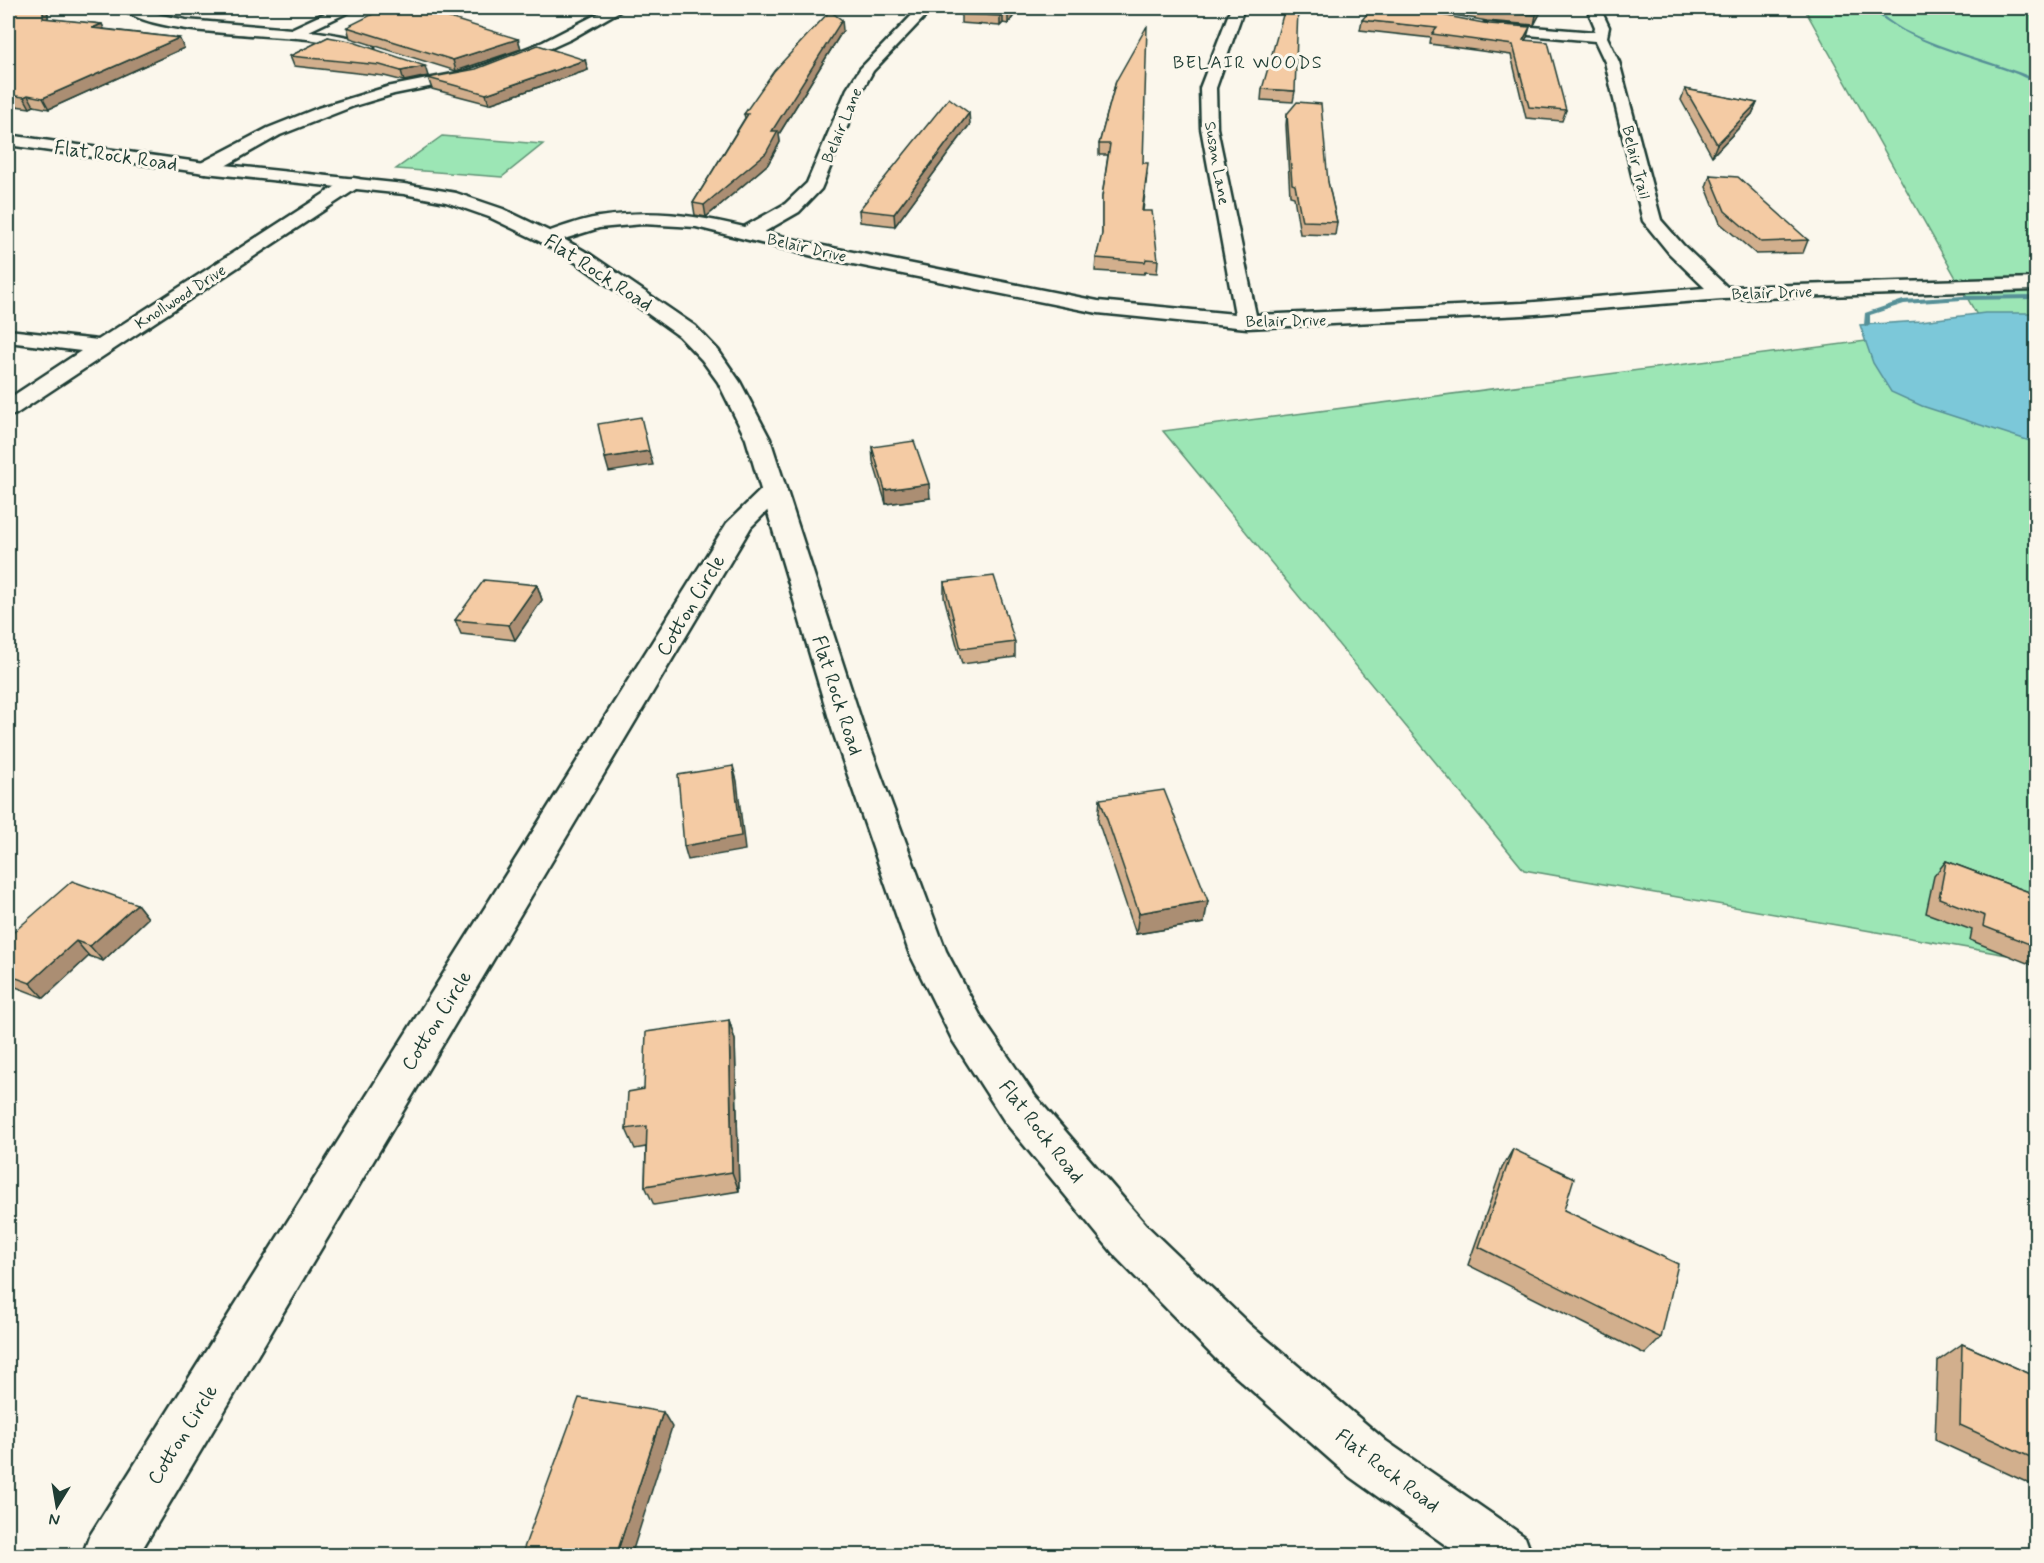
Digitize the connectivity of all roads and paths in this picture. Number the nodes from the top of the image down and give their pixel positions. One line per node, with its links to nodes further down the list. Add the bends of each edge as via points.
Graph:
1 (130, 8): 8 (street, via 166,21)
2 (346, 8): 8 (street)
3 (618, 8): 12 (street, via 520,58)
4 (926, 8): 16 (street, Belair Lane, via 867,69 814,185 792,208)
5 (1238, 8): 20 (street, Susan Lane, via 1208,88 1209,128)
6 (1594, 8): 9 (street, Belair Trail, via 1602,27)
7 (1476, 25): 9 (street)
8 (291, 34): 10 (street)
9 (1600, 37): 19 (street, Belair Trail, via 1612,62 1652,221)
10 (378, 52)
11 (431, 70): 12 (street)
12 (452, 78): 14 (street, via 389,91 327,111)
13 (8, 140): 14 (street, Flat Rock Road)
14 (205, 168): 15 (street, Flat Rock Road)
15 (353, 183): 17 (street, Flat Rock Road, via 450,197); 22 (street, Knollwood Drive)
16 (748, 233): 17 (street, Belair Drive, via 696,221 643,218 597,223); 20 (street, Belair Drive, via 813,250 1098,307)
17 (548, 237): 24 (street, Flat Rock Road, via 687,331 710,355 729,382 758,439)
18 (2037, 284): 19 (street, Belair Drive)
19 (1722, 293): 20 (street, Belair Drive, via 1511,309)
20 (1247, 322)
21 (8, 336): 22 (street)
22 (101, 347): 23 (street, Knollwood Drive)
23 (8, 409)
24 (774, 491): 25 (street, Cotton Circle, via 740,523); 26 (street, Flat Rock Road, via 849,732 928,952 967,1029 1020,1109 1132,1242 1233,1342 1368,1459)
25 (108, 1556)
26 (1506, 1556)

